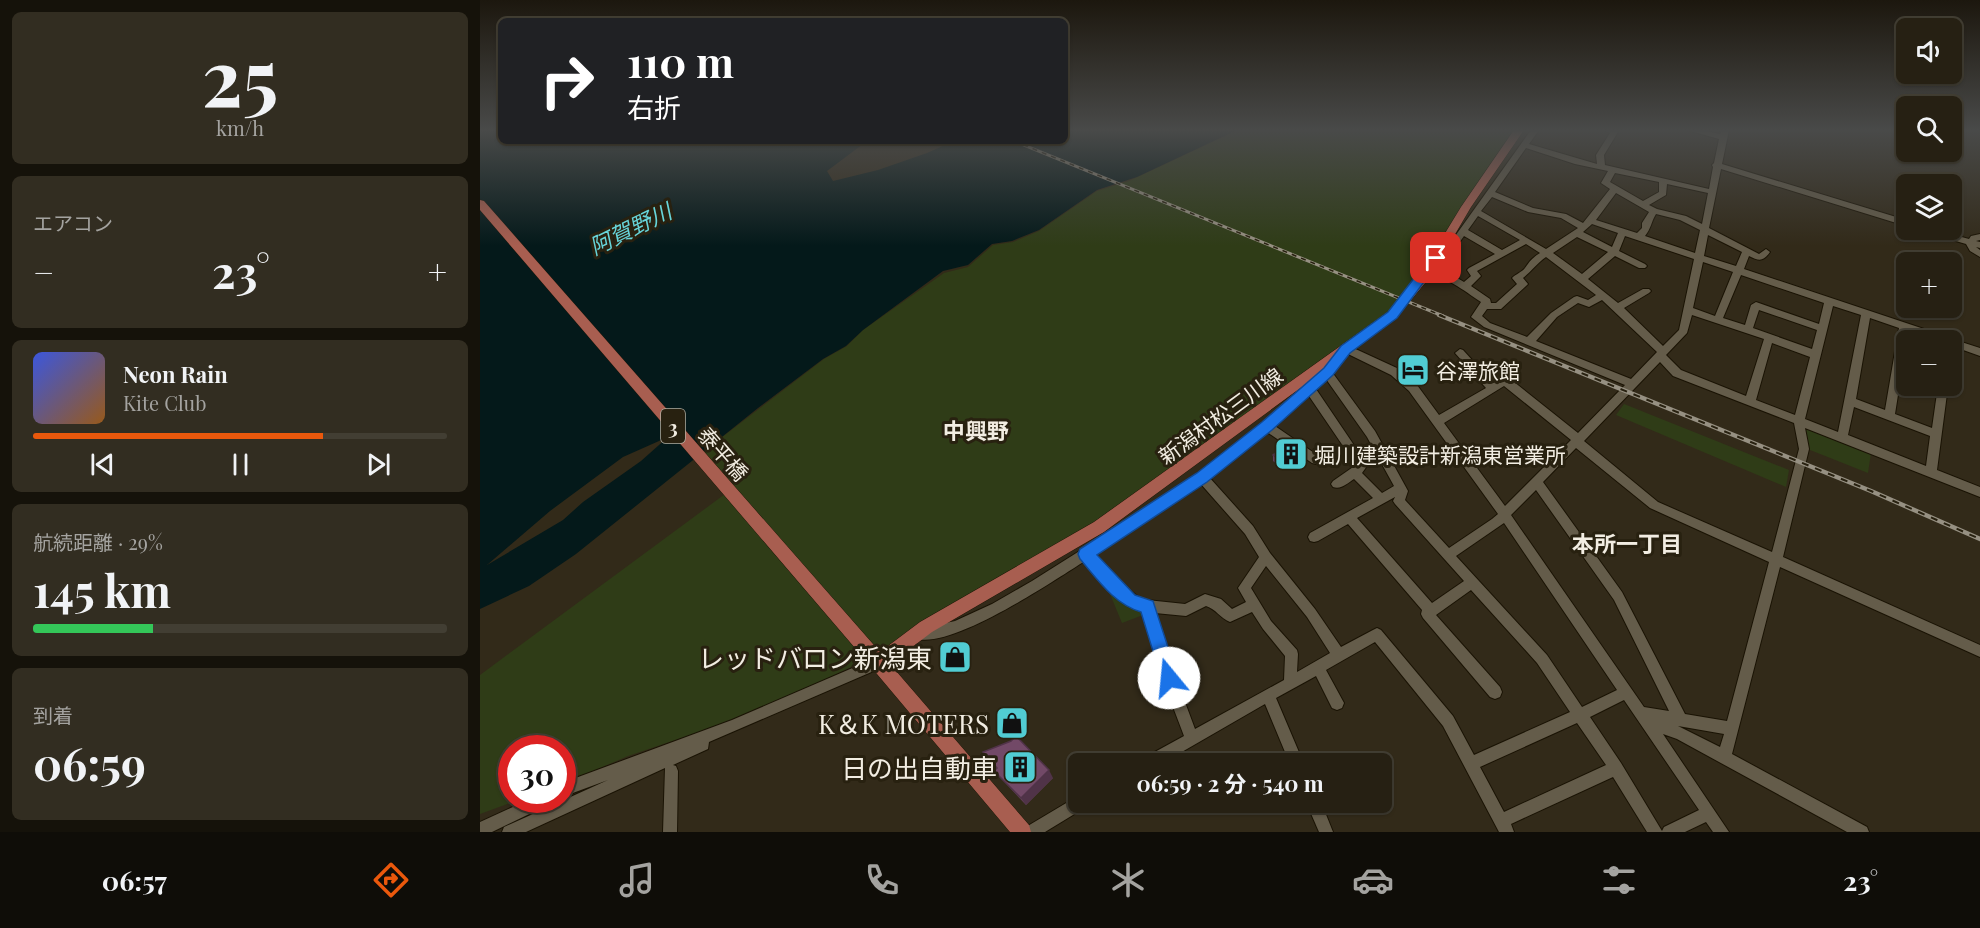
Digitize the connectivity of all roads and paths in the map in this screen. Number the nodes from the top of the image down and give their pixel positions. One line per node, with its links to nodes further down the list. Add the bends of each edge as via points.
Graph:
1 (1492, 169): 32 (main road, 新潟村松三川線)
2 (1507, 169): 9 (street)
3 (1612, 169): 6 (street); 7 (street, via 1605,183)
4 (1716, 169): 8 (street)
5 (1729, 169): 14 (street)
6 (1663, 180): 8 (street); 11 (street, via 1663,193)
7 (1615, 188): 11 (street); 15 (street)
8 (1713, 192): 16 (street)
9 (1489, 193): 13 (street); 15 (street, via 1539,212 1563,216)
10 (480, 203): 92 (main road, 泰平橋 / 3)
11 (1644, 204): 12 (street)
12 (1654, 211): 16 (street); 19 (street)
13 (1476, 212): 17 (street); 21 (street)
14 (1896, 220)
15 (1583, 227): 18 (street); 23 (street); 24 (street)
16 (1705, 228): 25 (street); 29 (street)
17 (1463, 231): 27 (street); 32 (street)
18 (1623, 231): 19 (street); 24 (street)
19 (1640, 237): 29 (street)
20 (1980, 237): 22 (street, via 1974,238)
21 (1525, 241): 23 (street); 27 (street)
22 (1975, 244): 28 (street, via 1972,249)
23 (1544, 252): 33 (street); 38 (street, via 1517,278 1523,284 1515,293 1498,308)
24 (1614, 252): 30 (street); 33 (street)
25 (1746, 252): 26 (street, via 1760,258); 31 (street)
26 (1767, 252)
27 (1500, 253): 34 (street, via 1472,270 1476,276)
28 (1980, 254)
29 (1699, 256): 31 (street); 40 (street)
30 (1642, 266)
31 (1740, 270): 37 (street); 42 (street)
32 (1428, 272): 34 (street); 50 (main road, 新潟村松三川線, via 1392,315)
33 (1583, 279): 36 (street)
34 (1466, 286): 38 (street, via 1487,301)
35 (1646, 291): 39 (street)
36 (1603, 296): 39 (street); 48 (street, via 1589,304 1577,299 1554,315)
37 (1829, 301): 41 (street); 44 (street)
38 (1485, 305): 48 (street, via 1476,317)
39 (1617, 308): 53 (street)
40 (1688, 310): 42 (street); 53 (street, via 1684,331)
41 (1866, 313): 43 (street); 61 (street)
42 (1718, 320): 45 (street)
43 (1904, 327): 46 (street); 62 (street)
44 (1821, 328): 45 (street, via 1756,305); 54 (street)
45 (1748, 330): 47 (street)
46 (1913, 330)
47 (1769, 338): 54 (street); 60 (street)
48 (1529, 342): 56 (street)
49 (1962, 346): 51 (street)
50 (1346, 349): 55 (street); 63 (street, via 1405,380); 89 (main road, 新潟村松三川線, via 1099,527)
51 (1980, 352)
52 (1460, 353): 57 (street)
53 (1662, 354): 56 (street); 60 (street, via 1677,373)
54 (1814, 354): 64 (street)
55 (1327, 373): 58 (street); 75 (street, via 1371,434)
56 (1633, 384): 68 (street)
57 (1491, 387): 63 (street); 68 (street, via 1505,381)
58 (1310, 389): 65 (street); 70 (street, via 1362,466)
59 (1942, 396): 66 (street)
60 (1750, 401): 64 (street)
61 (1850, 401): 62 (street); 67 (street)
62 (1889, 417): 66 (street)
63 (1438, 421): 78 (street)
64 (1799, 422): 67 (street); 84 (street, via 1804,448)
65 (1267, 426): 69 (street); 72 (street)
66 (1936, 434): 71 (street)
67 (1842, 437): 71 (street)
68 (1578, 441): 73 (street); 84 (street, via 1654,505)
69 (1316, 460)
70 (1355, 473): 74 (street); 77 (street)
71 (1931, 473): 76 (street)
72 (1202, 477): 81 (street); 83 (street, via 1249,530)
73 (1537, 482): 78 (street); 101 (street, via 1618,596)
74 (1336, 484)
75 (1400, 488): 77 (street); 82 (street, via 1400,501)
76 (1980, 492)
77 (1381, 500): 79 (street)
78 (1505, 515): 82 (street); 96 (street)
79 (1349, 518): 80 (street); 88 (street)
80 (1314, 537)
81 (1086, 554): 87 (street, via 1130,602); 89 (street, via 967,623)
82 (1448, 555): 85 (street)
83 (1266, 557): 86 (street, via 1244,588); 91 (street)
84 (1775, 558): 90 (street); 102 (street)
85 (1472, 582): 88 (street); 99 (street, via 1542,659)
86 (1253, 605): 87 (street, via 1230,616 1217,603 1205,600 1186,610); 94 (street, via 1292,654)
87 (1147, 606): 104 (street)
88 (1431, 611): 95 (street, via 1427,614)
89 (916, 634): 92 (main road, 新潟村松三川線)
90 (1980, 651)
91 (1338, 654): 93 (street); 108 (street, via 1377,634 1448,721)
92 (872, 656): 103 (street); 121 (main road, 3)
93 (1318, 667): 94 (street); 98 (street)
94 (1290, 682): 97 (street)
95 (1494, 692)
96 (1626, 692): 99 (street); 100 (street)
97 (1268, 695): 104 (street); 106 (street)
98 (1337, 703)
99 (1580, 715): 108 (street); 109 (street)
100 (1644, 717): 101 (street); 107 (street); 115 (street)
101 (1680, 718): 102 (street)
102 (1731, 728): 107 (street)
103 (719, 731): 111 (street); 117 (street, via 706,742)
104 (1191, 737): 105 (street)
105 (1165, 753)
106 (1292, 753)
107 (1724, 758): 127 (street)
108 (1470, 764): 116 (street)
109 (1616, 768): 116 (street); 124 (street)
110 (671, 771): 120 (street)
111 (576, 784)
112 (1068, 810): 122 (street)
113 (516, 813): 118 (street)
114 (1318, 813): 123 (street)
115 (1709, 813): 125 (street); 126 (street)
116 (1504, 827)
117 (524, 828): 119 (street)
118 (480, 830)
119 (509, 832)
120 (670, 832)
121 (1022, 832)
122 (1031, 832)
123 (1326, 832)
124 (1655, 832)
125 (1669, 832)
126 (1722, 832)
127 (1862, 832)

